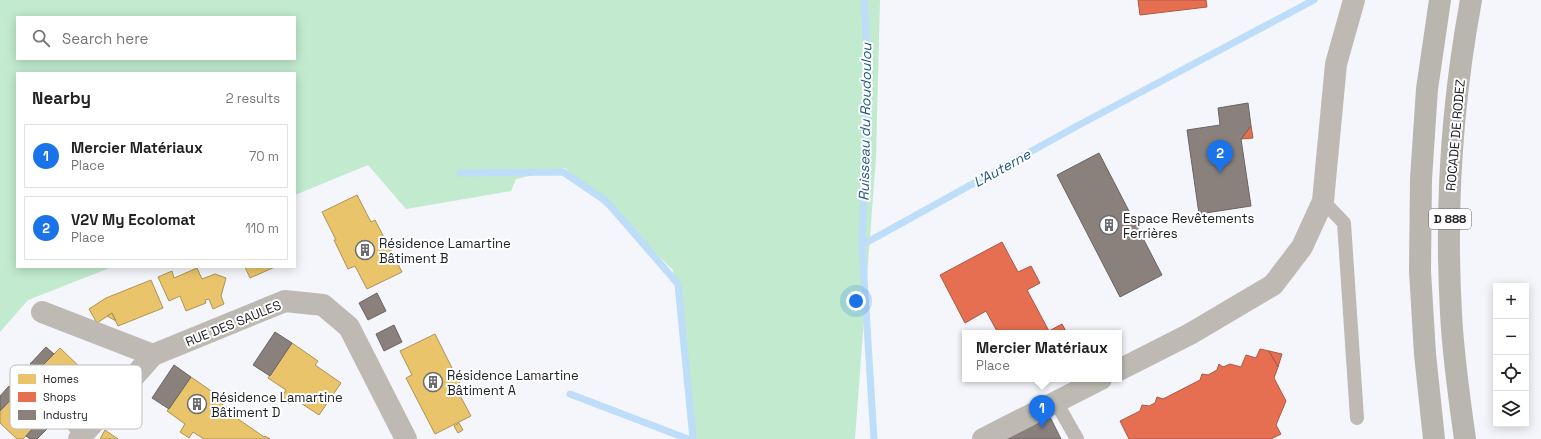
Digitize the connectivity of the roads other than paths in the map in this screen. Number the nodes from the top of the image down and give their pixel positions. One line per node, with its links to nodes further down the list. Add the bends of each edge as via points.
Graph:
1 (1354, 0): 4 (street, via 1336,64)
2 (1440, 0): 18 (highway, D 888, via 1427,90 1421,179 1420,271)
3 (1471, 0): 19 (highway, ROCADE DE RODEZ / D 888, via 1463,44 1450,163 1449,229 1450,313)
4 (1323, 201): 8 (street, via 1302,247 1273,285 1190,334); 11 (lane, via 1344,223)
5 (42, 312): 6 (street)
6 (153, 355): 7 (street, RUE DES SAULES); 15 (street, RUE DES SAULES, via 285,301 323,305 349,327)
7 (142, 368)
8 (1122, 368)
9 (1095, 382): 10 (street)
10 (1056, 402): 16 (street); 17 (lane)
11 (1357, 418)
12 (74, 429): 14 (lane)
13 (88, 429): 14 (street, RUE DES SAULES)
14 (81, 437)
15 (406, 439)
16 (983, 439)
17 (1077, 439)
18 (1434, 439)
19 (1465, 439)

